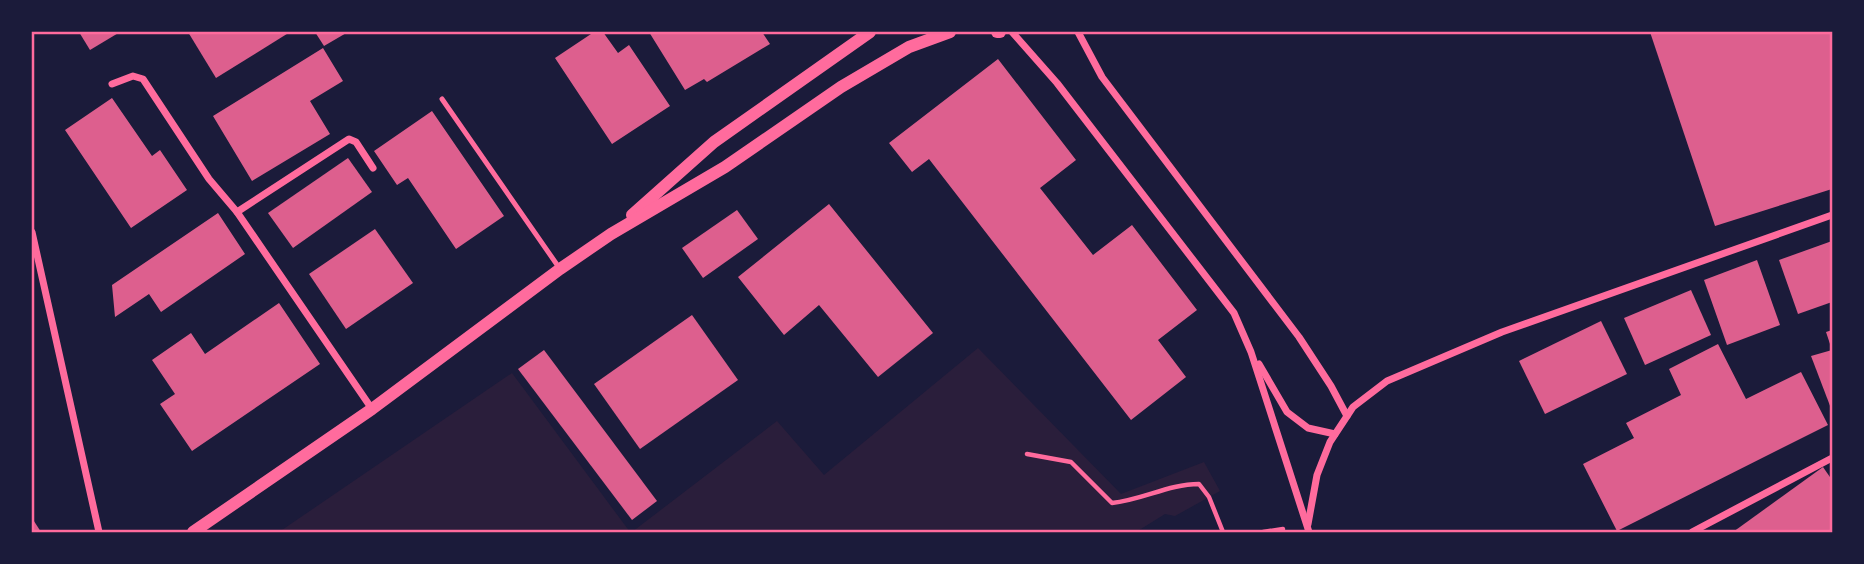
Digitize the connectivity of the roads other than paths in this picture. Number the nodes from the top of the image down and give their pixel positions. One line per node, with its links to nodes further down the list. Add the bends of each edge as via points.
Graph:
1 (870, 32): 11 (street, via 714,142)
2 (950, 32): 11 (street, via 909,47 841,87 725,167)
3 (1013, 32): 13 (street, via 1224,299)
4 (1077, 32): 15 (street, via 1102,77 1299,337)
5 (112, 83): 8 (street, via 133,76 143,79 209,179)
6 (442, 99): 12 (lane)
7 (373, 168): 8 (street, via 349,139)
8 (237, 212): 14 (street)
9 (1832, 215): 15 (street, via 1502,332 1387,381)
10 (32, 232): 19 (street)
11 (611, 234): 12 (street)
12 (560, 269): 14 (street)
13 (1251, 352): 16 (street, via 1287,412 1308,428); 18 (street)
14 (372, 409): 20 (street)
15 (1347, 416): 16 (street)
16 (1335, 434): 18 (street, via 1317,475)
17 (1832, 458): 21 (street)
18 (1309, 528)
19 (99, 533)
20 (193, 533)
21 (1692, 533)

